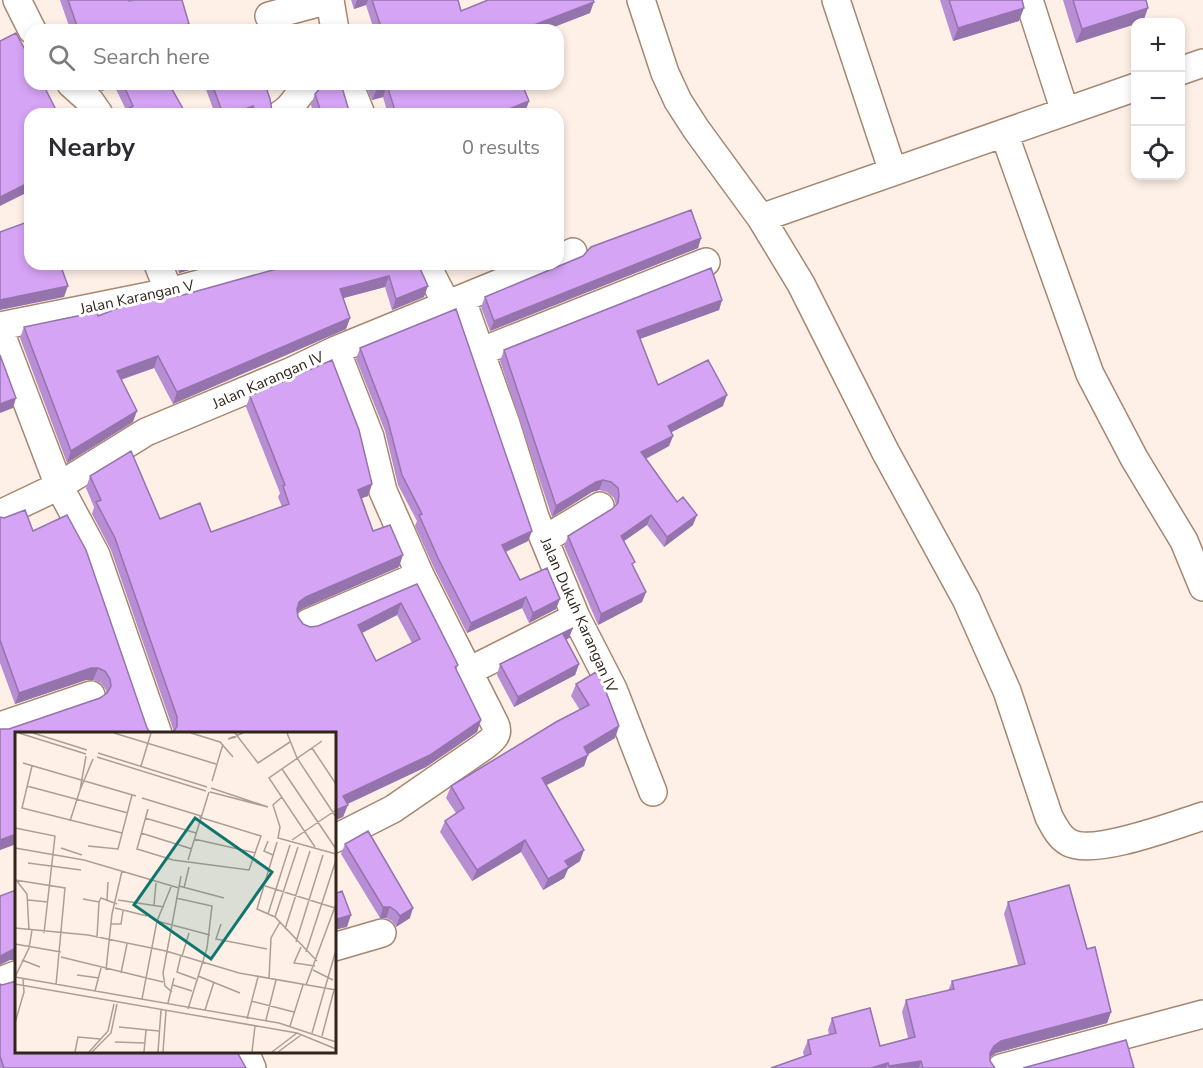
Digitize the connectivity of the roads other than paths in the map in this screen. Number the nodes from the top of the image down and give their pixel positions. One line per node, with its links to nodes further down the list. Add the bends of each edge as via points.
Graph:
1 (17, 0): 7 (street)
2 (330, 0): 6 (street); 8 (street)
3 (640, 0): 21 (street, via 678,100)
4 (836, 0): 20 (street)
5 (1029, 0): 18 (street)
6 (269, 16)
7 (29, 24)
8 (334, 24)
9 (1203, 63): 10 (street)
10 (1185, 69)
11 (1131, 89): 18 (street)
12 (78, 90): 15 (street)
13 (302, 90): 16 (street)
14 (351, 90): 17 (street)
15 (95, 108)
16 (289, 108)
17 (359, 108)
18 (1065, 112): 19 (street)
19 (1004, 133): 20 (street); 38 (street, via 1090,374 1184,541)
20 (893, 172): 21 (street)
21 (761, 218): 46 (street, via 801,284 885,451 966,598 1007,691 1049,817 1058,833 1074,845 1112,844)
22 (706, 262): 32 (street)
23 (160, 270): 27 (street)
24 (252, 270): 27 (street, Jalan Karangan V)
25 (431, 270): 28 (street, Jalan Dukuh Karangan IV)
26 (532, 270): 28 (street, Jalan Karangan IV)
27 (169, 292): 29 (street, Jalan Karangan V)
28 (455, 302): 31 (street, Jalan Karangan IV); 32 (street, Jalan Dukuh Karangan IV)
29 (0, 326)
30 (0, 332): 33 (street)
31 (336, 350): 33 (street, Jalan Karangan IV, via 146,432); 37 (street, via 370,438 383,491)
32 (482, 351): 36 (street, Jalan Dukuh Karangan IV)
33 (59, 486): 35 (street, Jalan Karangan IV); 44 (street, via 96,555)
34 (600, 506): 36 (street)
35 (0, 514)
36 (545, 539): 39 (street, Jalan Dukuh Karangan IV)
37 (420, 574): 40 (street); 41 (street)
38 (1203, 587)
39 (576, 617): 41 (street); 45 (street, Jalan Dukuh Karangan IV, via 613,689)
40 (308, 623)
41 (469, 672): 47 (street, via 497,728 495,738 393,809)
42 (92, 695): 43 (street)
43 (0, 726)
44 (157, 732)
45 (653, 792)
46 (1203, 816)
47 (336, 838)
48 (382, 933): 49 (street)
49 (336, 946)
50 (15, 975): 51 (street)
51 (0, 981)
52 (1203, 1014): 54 (street)
53 (245, 1053): 55 (street)
54 (1014, 1066)
55 (252, 1068)

